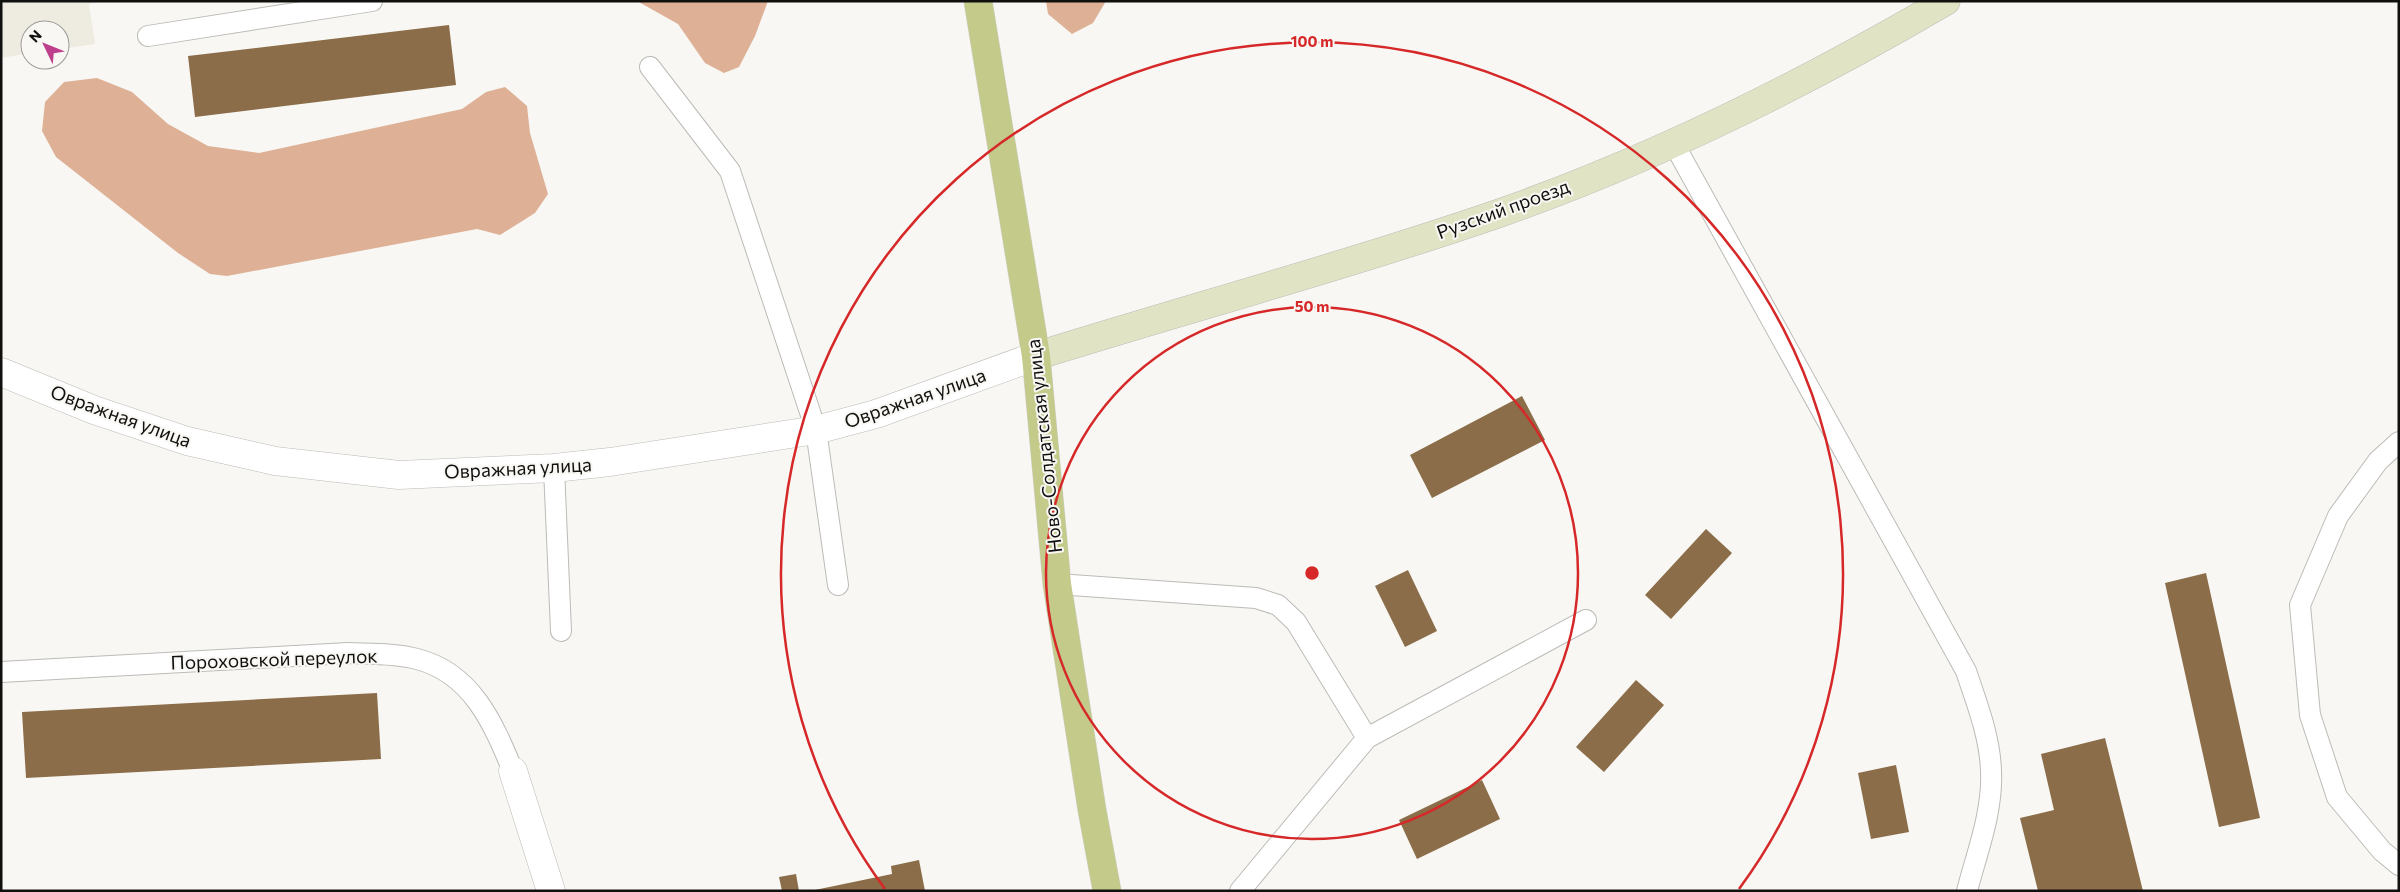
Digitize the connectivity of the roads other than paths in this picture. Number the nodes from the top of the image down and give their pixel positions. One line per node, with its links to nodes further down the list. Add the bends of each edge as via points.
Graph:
1 (372, 1): 4 (lane)
2 (978, 1): 7 (main road, Ново-Солдатская улица)
3 (1946, 1): 6 (street, Рузский проезд, via 1859,52)
4 (148, 36)
5 (650, 67): 9 (lane, via 730,171)
6 (1674, 144): 7 (street, Рузский проезд, via 1499,213); 23 (lane, via 1966,671 1984,722 1991,771 1988,813)
7 (1036, 356): 9 (street, Овражная улица, via 876,414); 12 (main road, Ново-Солдатская улица)
8 (1, 372): 11 (street, Овражная улица, via 94,410 187,441 275,461 400,475)
9 (816, 430): 11 (street, Овражная улица); 13 (lane)
10 (2399, 442): 19 (lane, via 2378,462 2338,516 2300,605 2310,715 2337,797 2382,851)
11 (554, 468): 15 (lane)
12 (1057, 584): 17 (lane, via 1256,598 1278,605 1296,622); 21 (main road, Ново-Солдатская улица)
13 (838, 585)
14 (1586, 620): 17 (lane)
15 (561, 631)
16 (1, 672): 18 (lane, Пороховской переулок, via 348,653 417,659 460,680 474,695 492,722)
17 (1368, 738): 22 (lane)
18 (513, 771): 20 (street, Пороховской переулок)
19 (2399, 865)
20 (550, 891)
21 (1107, 891)
22 (1240, 891)
23 (1966, 891)

